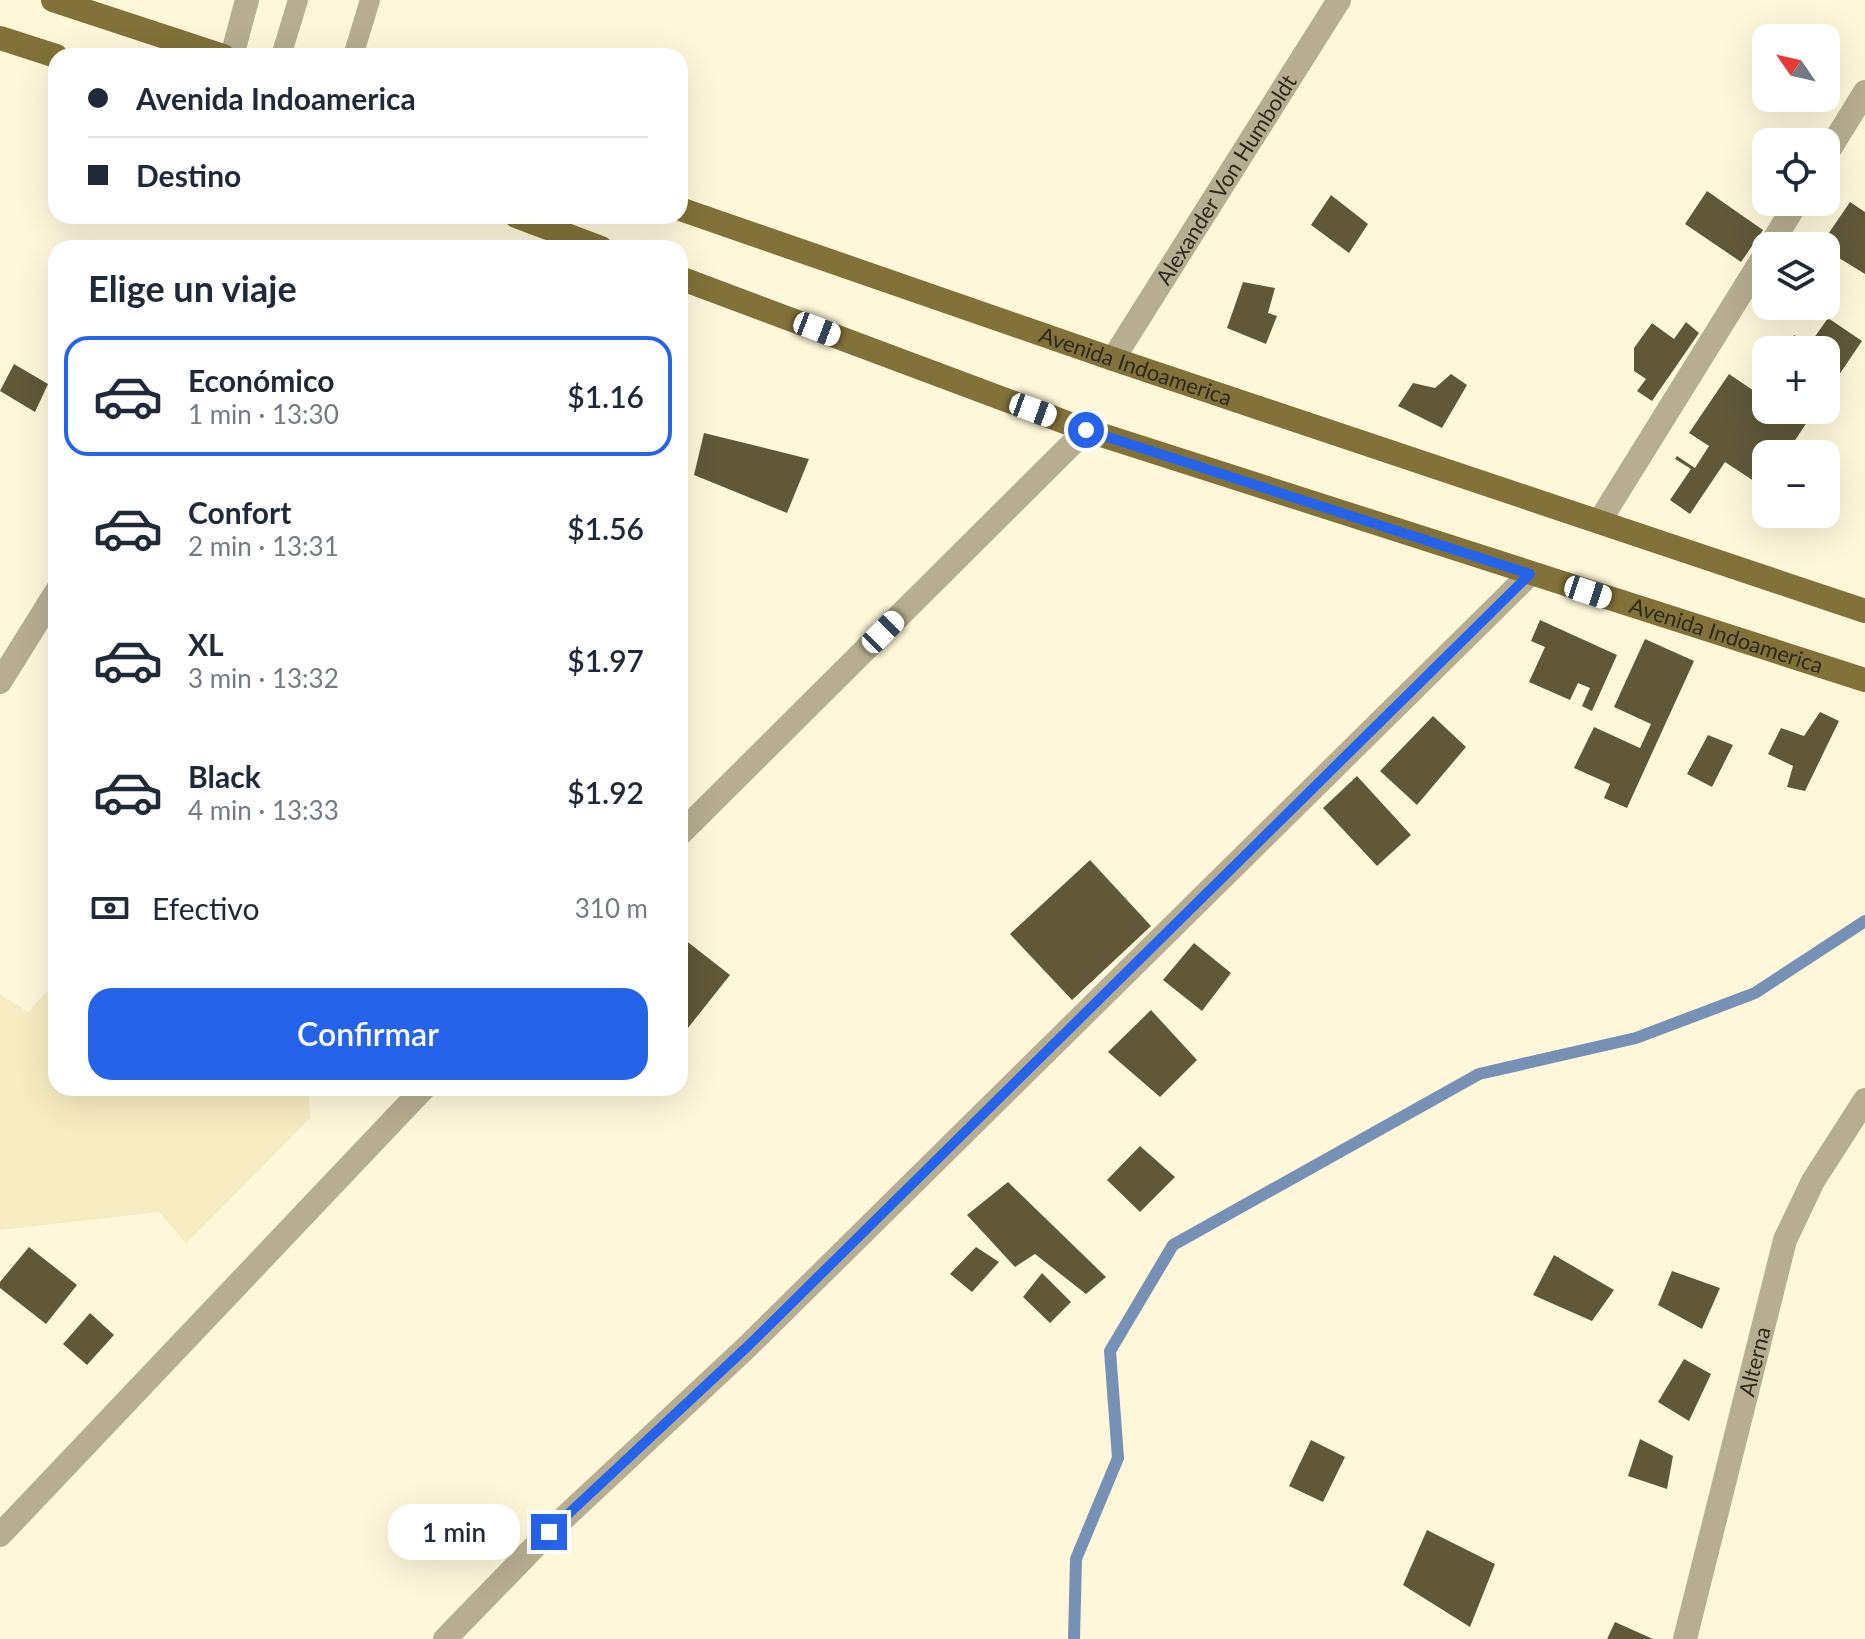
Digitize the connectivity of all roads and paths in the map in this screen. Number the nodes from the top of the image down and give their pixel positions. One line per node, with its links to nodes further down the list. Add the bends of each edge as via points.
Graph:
1 (53, 0): 7 (main road)
2 (247, 0): 8 (street)
3 (298, 0): 9 (lane)
4 (370, 0): 10 (lane)
5 (1339, 0): 19 (street, Alexander Von Humboldt)
6 (0, 38): 11 (main road)
7 (199, 48)
8 (234, 48)
9 (283, 48)
10 (355, 48)
11 (48, 53)
12 (1865, 92): 13 (street)
13 (1840, 132)
14 (688, 212): 19 (main road, Avenida Indoamerica)
15 (537, 224): 16 (main road)
16 (580, 240)
17 (1752, 276): 21 (street)
18 (688, 281): 20 (main road, Avenida Indoamerica)
19 (1113, 359): 21 (main road, Avenida Indoamerica)
20 (1086, 430): 22 (main road, Avenida Indoamerica); 27 (street)
21 (1599, 522): 24 (main road, Avenida Indoamerica)
22 (1530, 574): 25 (main road, Avenida Indoamerica); 31 (street)
23 (48, 605): 26 (street)
24 (1865, 611)
25 (1865, 680)
26 (0, 682)
27 (688, 826)
28 (416, 1096): 30 (street)
29 (1865, 1100): 32 (street, Alterna, via 1813,1181 1785,1240)
30 (0, 1535)
31 (445, 1639)
32 (1685, 1639)

